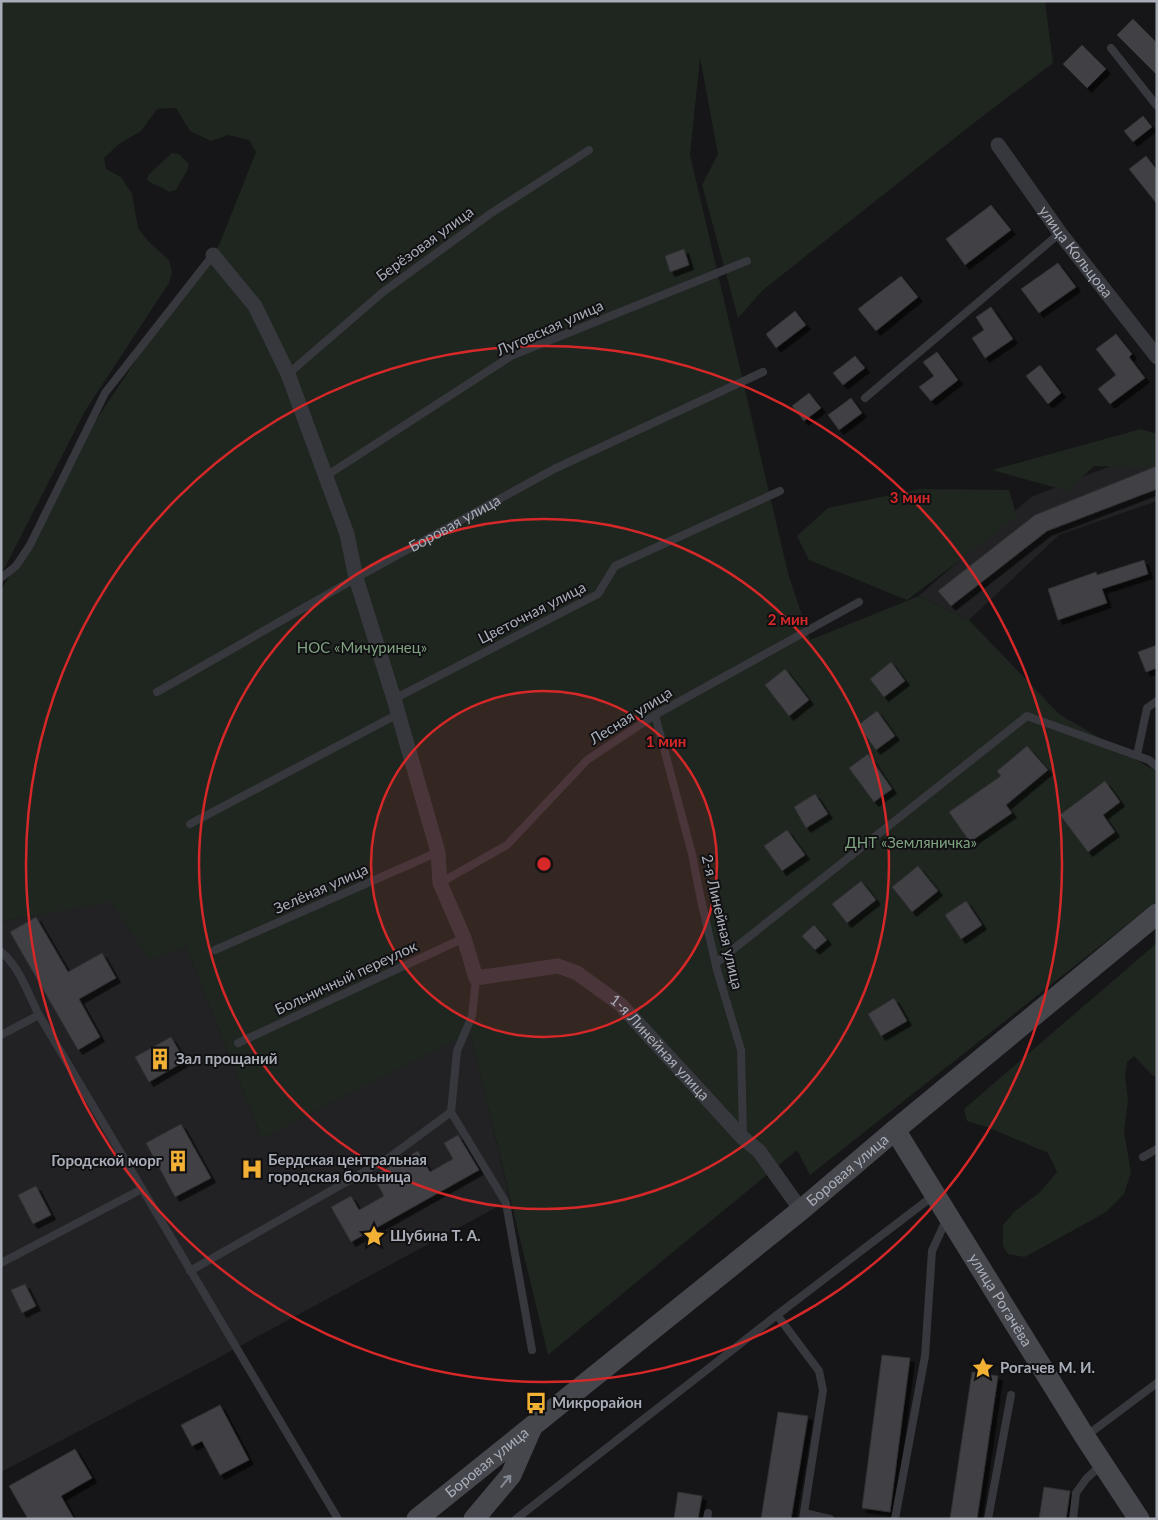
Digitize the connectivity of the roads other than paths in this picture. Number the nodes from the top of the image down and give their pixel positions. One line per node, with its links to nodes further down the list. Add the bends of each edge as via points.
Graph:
1 (1111, 48): 2 (lane)
2 (1157, 106)
3 (998, 145): 5 (street, улица Кольцова)
4 (589, 150): 10 (lane, Берёзовая улица, via 490,214 383,292)
5 (1060, 233): 8 (street, улица Кольцова); 11 (lane)
6 (213, 254): 10 (street, via 255,306); 14 (lane, via 105,393 30,545 16,566)
7 (747, 260): 12 (lane, Луговская улица, via 511,356)
8 (1157, 357)
9 (763, 372): 15 (lane, Боровая улица, via 554,469)
10 (288, 374): 12 (street)
11 (865, 398)
12 (326, 476): 15 (street, via 347,534)
13 (780, 491): 18 (lane, Цветочная улица, via 615,566 598,594)
14 (1, 578)
15 (356, 578): 17 (lane, Боровая улица); 18 (street)
16 (858, 602): 21 (lane, Лесная улица)
17 (157, 692)
18 (394, 699): 20 (street)
19 (1157, 701): 22 (lane, via 1147,708)
20 (398, 714): 24 (lane); 25 (street)
21 (655, 715): 26 (lane, Лесная улица, via 587,760 507,845); 32 (lane, 2-я Линейная улица, via 692,854)
22 (1136, 755): 23 (lane); 32 (lane, via 1026,716)
23 (1157, 767)
24 (190, 824)
25 (438, 852): 26 (street); 30 (lane, Зелёная улица)
26 (440, 883): 28 (street)
27 (1157, 914): 38 (street, Боровая улица)
28 (464, 938): 33 (street); 36 (lane, Больничный переулок)
29 (1, 947): 31 (lane)
30 (215, 950)
31 (4, 954): 34 (lane, via 17,969)
32 (716, 963): 39 (lane, 2-я Линейная улица, via 741,1050)
33 (476, 978): 37 (lane, via 472,1016 457,1051); 39 (street, 1-я Линейная улица, via 558,966 577,972 620,1004)
34 (38, 1015): 35 (lane); 42 (lane)
35 (1, 1035)
36 (238, 1043)
37 (451, 1112): 47 (lane, via 390,1157); 49 (lane, via 506,1203)
38 (895, 1130): 43 (street, улица Рогачёва); 44 (street, Боровая улица)
39 (743, 1138): 44 (street, 1-я Линейная улица, via 759,1151)
40 (1157, 1149): 41 (lane)
41 (1143, 1158)
42 (142, 1189): 46 (lane); 47 (lane)
43 (934, 1194): 45 (street, улица Рогачёва); 48 (lane)
44 (801, 1210): 52 (street, Боровая улица)
45 (948, 1216): 53 (street, улица Рогачёва); 61 (lane, via 932,1251 925,1356)
46 (1, 1263)
47 (190, 1271): 56 (lane)
48 (777, 1315): 55 (lane, via 819,1371 823,1390); 59 (lane)
49 (532, 1350)
50 (1157, 1383): 53 (lane)
51 (1011, 1395): 62 (lane)
52 (534, 1424): 57 (street, Боровая улица); 58 (street, Боровая улица, one-way to 52, via 511,1475)
53 (1085, 1437): 54 (street, улица Рогачёва)
54 (1103, 1464): 63 (lane, via 1076,1493); 64 (street, улица Рогачёва)
55 (803, 1516): 60 (lane)
56 (338, 1519)
57 (417, 1519)
58 (474, 1519)
59 (516, 1519)
60 (830, 1519)
61 (895, 1519)
62 (988, 1519)
63 (1073, 1519)
64 (1139, 1519)

